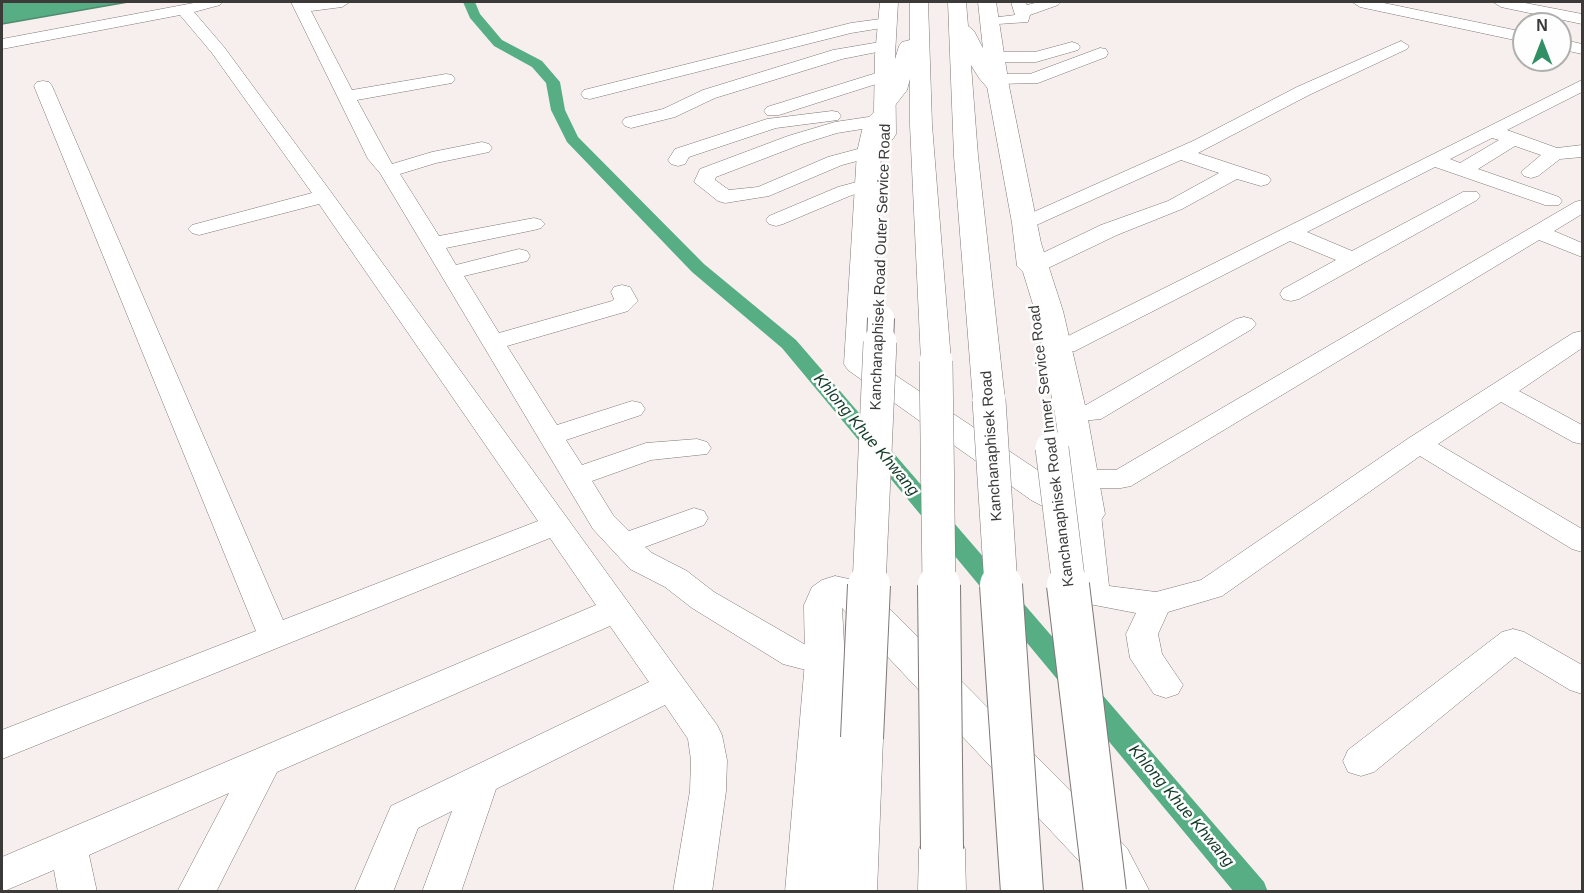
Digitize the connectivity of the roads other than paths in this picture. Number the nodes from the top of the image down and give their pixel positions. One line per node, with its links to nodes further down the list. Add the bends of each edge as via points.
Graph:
1 (215, 2): 10 (street)
2 (342, 2): 8 (street)
3 (889, 2): 14 (main road, Kanchanaphisek Road Outer Service Road)
4 (919, 2): 15 (main road)
5 (1053, 2): 9 (street)
6 (1360, 2): 16 (street)
7 (1502, 2): 13 (street)
8 (301, 5): 25 (street)
9 (1021, 7): 12 (street, via 1024,17 1018,20)
10 (184, 10): 17 (street, via 88,28); 47 (street, via 218,50)
11 (958, 12): 22 (main road, via 986,74); 103 (main road, Kanchanaphisek Road, bridge)
12 (988, 12): 22 (main road, Kanchanaphisek Road Inner Service Road)
13 (1582, 19)
14 (888, 23): 21 (main road, Kanchanaphisek Road Outer Service Road); 28 (street, via 851,28)
15 (919, 31): 29 (main road, via 905,53 896,90); 94 (main road, bridge, via 936,361)
16 (1512, 34)
17 (7, 35)
18 (1081, 43): 22 (street)
19 (1401, 46): 37 (street)
20 (1100, 53): 22 (street, via 1032,78)
21 (886, 59): 24 (street, via 851,57 814,68 814,72); 29 (main road, Kanchanaphisek Road Outer Service Road); 30 (street); 31 (street, via 839,54 709,94 669,113)
22 (996, 74): 57 (main road, Kanchanaphisek Road Inner Service Road)
23 (446, 79): 25 (street)
24 (833, 82)
25 (346, 84): 42 (street, via 378,159)
26 (1582, 85): 32 (street)
27 (43, 86): 84 (street)
28 (590, 94)
29 (882, 111): 36 (main road); 36 (street, via 707,173 704,182 725,196 762,192 835,161); 39 (street, via 866,105 825,117 773,123 682,153); 102 (main road, Kanchanaphisek Road Outer Service Road, bridge, via 881,318)
30 (763, 114)
31 (631, 122)
32 (1491, 131): 33 (street); 40 (street)
33 (1514, 139): 38 (street); 41 (street)
34 (483, 148): 42 (street)
35 (1582, 151): 38 (street)
36 (869, 152): 46 (main road)
37 (1181, 154): 43 (street); 57 (street)
38 (1555, 154): 44 (street)
39 (678, 160)
40 (1433, 160): 41 (street); 55 (street)
41 (1462, 170): 49 (street)
42 (388, 171): 56 (street)
43 (1235, 171): 45 (street); 57 (street, via 1175,205 1109,230)
44 (1531, 172)
45 (1261, 180)
46 (868, 185): 51 (street); 77 (main road, via 859,364 1043,492)
47 (324, 196): 53 (street); 79 (street)
48 (1470, 196): 60 (street)
49 (1552, 201)
50 (1581, 208): 54 (street)
51 (776, 220)
52 (534, 224): 56 (street)
53 (199, 229)
54 (1538, 232): 58 (street); 76 (street, via 1121,479)
55 (1290, 233): 60 (street); 66 (street, via 1066,346)
56 (431, 244): 61 (street)
57 (1030, 244): 66 (main road); 70 (main road, Kanchanaphisek Road Inner Service Road)
58 (1582, 251)
59 (519, 256): 61 (street)
60 (1354, 260): 63 (street)
61 (449, 273): 65 (street)
62 (622, 292): 65 (street, via 626,301 620,306)
63 (1292, 294)
64 (1244, 324): 70 (street)
65 (493, 342): 71 (street)
66 (1056, 346): 70 (main road)
67 (1575, 351): 68 (street)
68 (1500, 391): 72 (street); 73 (street)
69 (632, 409): 71 (street)
70 (1062, 431): 76 (main road); 104 (main road, Kanchanaphisek Road Inner Service Road, bridge)
71 (549, 436): 75 (street)
72 (1582, 436)
73 (1419, 444): 80 (street); 82 (street, via 1211,588)
74 (697, 448): 75 (street, via 646,452)
75 (574, 477): 81 (street, via 603,522)
76 (1082, 479): 77 (main road)
77 (1087, 514): 82 (street, via 1095,595)
78 (694, 518): 81 (street)
79 (558, 525): 83 (street); 84 (street)
80 (1582, 542)
81 (623, 544): 85 (street, via 641,561 795,655)
82 (1156, 604): 87 (street, via 1142,634 1146,658)
83 (618, 609): 88 (street); 90 (street)
84 (274, 637): 89 (street)
85 (825, 662): 101 (main road); 105 (main road, via 823,605 835,590 845,591 1111,863)
86 (1582, 681): 91 (street, via 1513,641)
87 (1166, 685)
88 (671, 687): 92 (street); 100 (street, via 705,735 709,760)
89 (2, 745)
90 (265, 761): 93 (street); 97 (street)
91 (1361, 761)
92 (482, 778): 98 (street, via 404,817); 99 (street)
93 (68, 846): 95 (street); 96 (street)
94 (942, 870)
95 (2, 875)
96 (78, 891)
97 (196, 891)
98 (373, 891)
99 (441, 891)
100 (692, 891)
101 (809, 891)
102 (853, 891)
103 (1022, 891)
104 (1105, 891)
105 (1126, 891)

